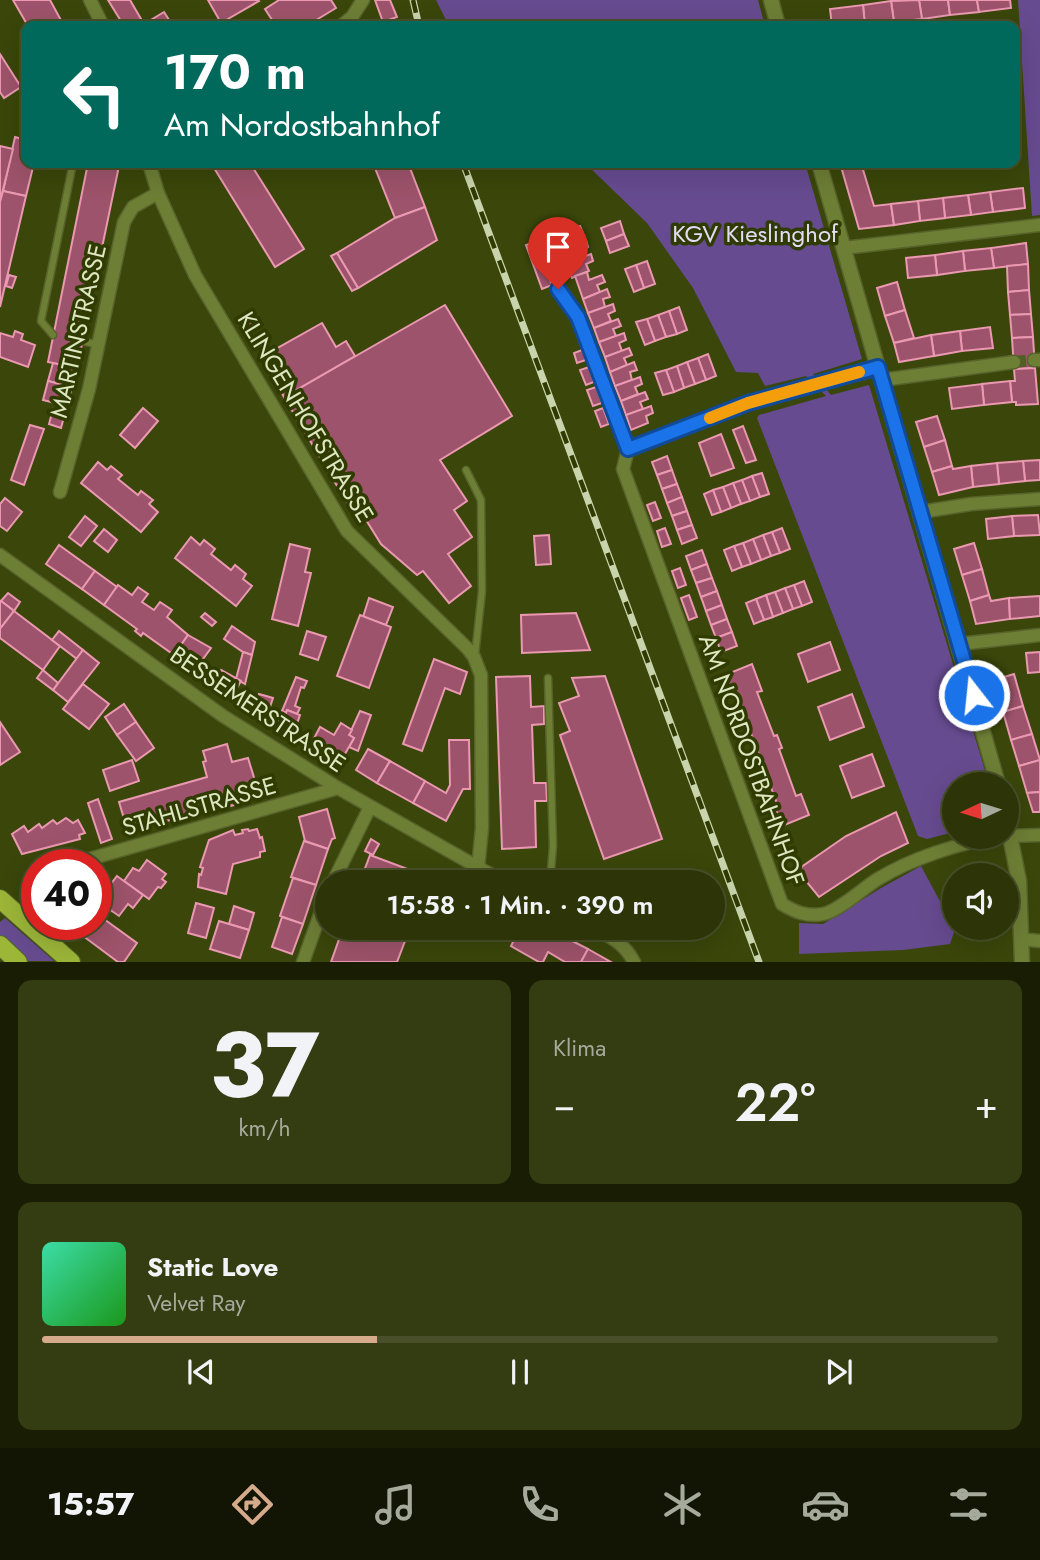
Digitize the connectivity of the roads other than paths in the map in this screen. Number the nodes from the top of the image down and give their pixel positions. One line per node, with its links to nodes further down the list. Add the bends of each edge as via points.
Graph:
1 (90, 0): 4 (street)
2 (363, 0): 5 (street)
3 (771, 0): 6 (street)
4 (100, 21)
5 (347, 21)
6 (777, 21)
7 (72, 168): 14 (lane, via 41,321)
8 (150, 168): 10 (street, KLINGENHOFSTRASSE)
9 (820, 168): 12 (street)
10 (158, 194): 16 (street, MARTINSTRASSE, via 133,207 124,222); 27 (street, KLINGENHOFSTRASSE, via 195,275 347,531)
11 (1040, 225): 12 (street)
12 (844, 248): 18 (street)
13 (558, 289): 19 (street, AM NORDOSTBAHNHOF, via 578,317)
14 (53, 335)
15 (83, 341): 16 (lane)
16 (98, 345): 21 (street, MARTINSTRASSE)
17 (1014, 362): 18 (street)
18 (880, 374): 19 (street, via 748,403); 23 (street)
19 (628, 449): 34 (street, AM NORDOSTBAHNHOF, via 623,469 782,904 807,915 825,914 879,878)
20 (466, 470): 27 (lane, via 481,500 482,591)
21 (60, 492)
22 (1040, 499): 23 (street)
23 (921, 512): 26 (street)
24 (0, 555): 30 (street, BESSEMERSTRASSE, via 223,716)
25 (1040, 635): 26 (street)
26 (959, 644): 29 (street)
27 (474, 657): 37 (street, via 481,675)
28 (548, 678): 40 (lane)
29 (995, 772)
30 (338, 788): 31 (street, BESSEMERSTRASSE); 36 (street, STAHLSTRASSE)
31 (370, 807): 37 (street, BESSEMERSTRASSE); 38 (street)
32 (1019, 835): 33 (street)
33 (1040, 835)
34 (951, 849)
35 (1012, 849): 43 (street, via 1019,881)
36 (112, 853)
37 (478, 868): 39 (street, BESSEMERSTRASSE)
38 (339, 870)
39 (482, 870)
40 (551, 870)
41 (0, 900): 48 (main road)
42 (315, 928): 49 (street)
43 (1021, 939): 45 (street); 51 (street); 52 (street)
44 (617, 940): 50 (street)
45 (1040, 941)
46 (0, 944): 47 (main road)
47 (18, 961)
48 (71, 961)
49 (303, 961)
50 (634, 961)
51 (1013, 961)
52 (1022, 961)

